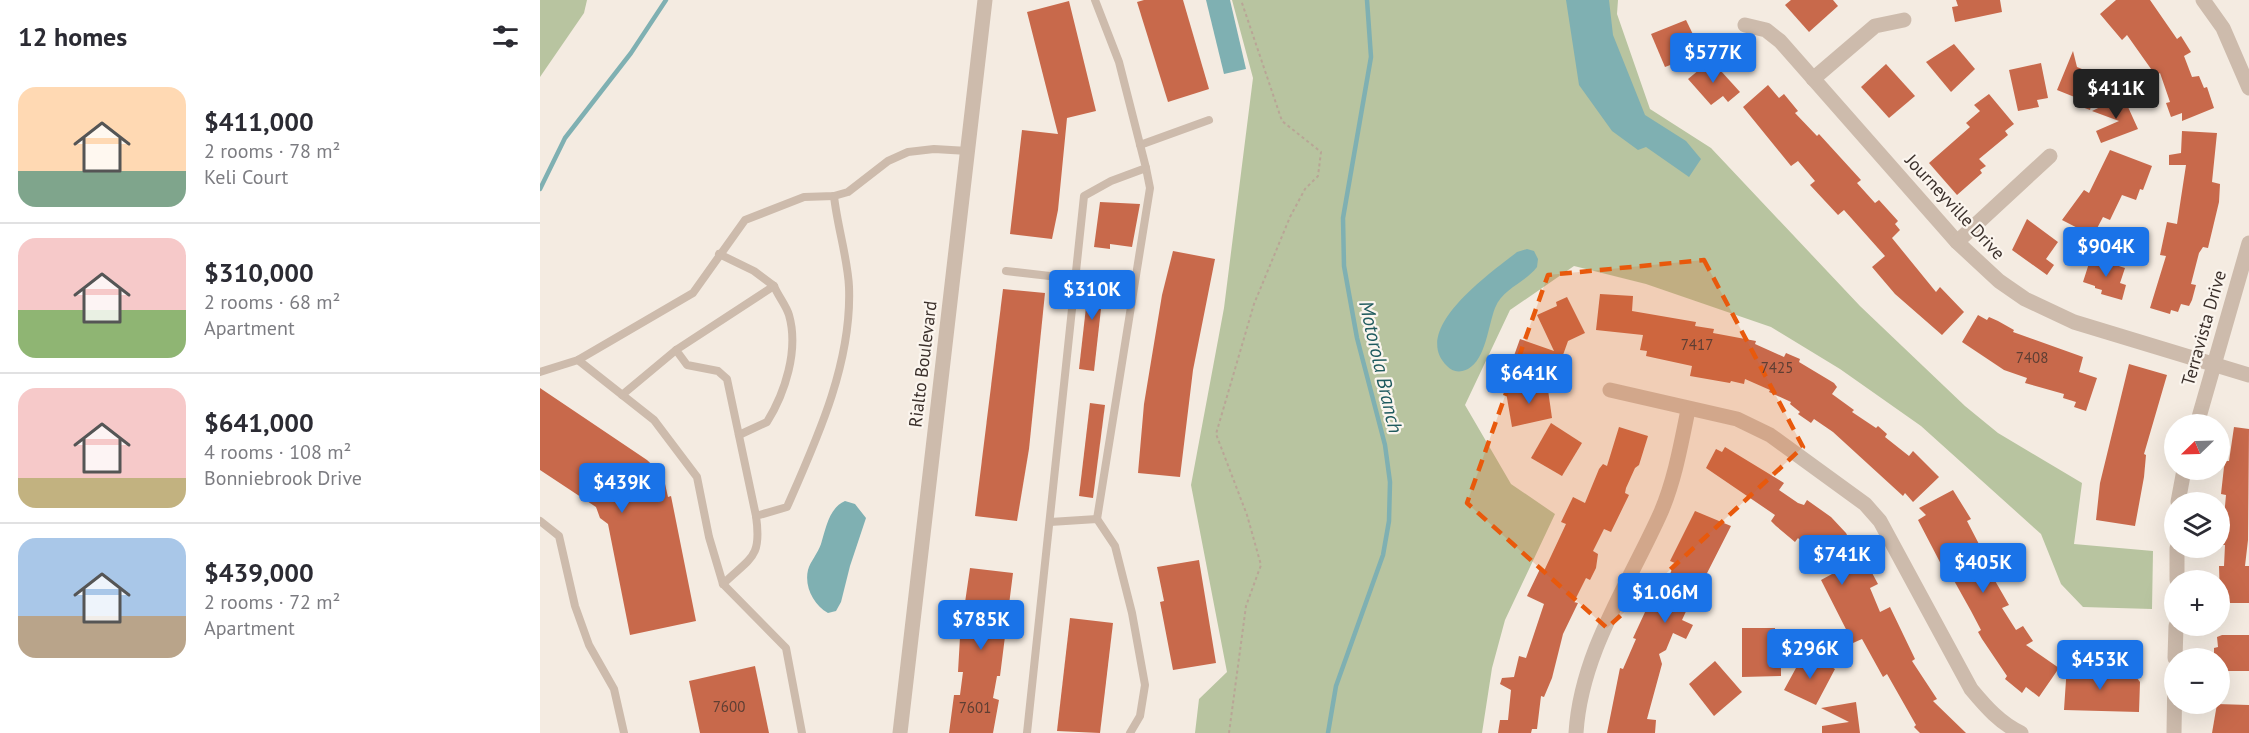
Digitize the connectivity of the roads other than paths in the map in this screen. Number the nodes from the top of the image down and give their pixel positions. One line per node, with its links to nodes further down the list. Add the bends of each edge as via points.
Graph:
1 (985, 0): 10 (street, Rialto Boulevard)
2 (1095, 0): 9 (lane, via 1119,62)
3 (2203, 0): 7 (street, via 2223,28)
4 (1904, 20): 6 (street, via 1875,26)
5 (1745, 25): 6 (street, Journeyville Drive, via 1766,30)
6 (1813, 79): 14 (street, Journeyville Drive)
7 (2249, 88)
8 (1209, 120): 9 (lane)
9 (1140, 145): 12 (lane)
10 (968, 151): 13 (lane, via 908,152 888,161 857,187); 38 (street, Rialto Boulevard)
11 (2050, 156): 14 (street)
12 (1146, 168): 18 (lane, via 1084,196); 31 (lane, via 1150,188)
13 (834, 196): 16 (lane, via 804,198 745,220); 30 (lane, via 849,286 845,349 813,448 787,507)
14 (1957, 242): 22 (street, Journeyville Drive, via 1999,281 2054,314)
15 (2249, 243): 22 (street, Terravista Drive)
16 (719, 254): 19 (lane); 21 (lane, via 693,293)
17 (1006, 271): 18 (lane)
18 (1076, 279): 33 (lane)
19 (774, 286): 20 (lane); 29 (lane, via 790,323 789,368 767,422)
20 (676, 350): 26 (lane); 29 (lane, via 687,365 718,371 727,379)
21 (578, 360): 23 (lane); 26 (lane)
22 (2214, 364): 24 (street, Journeyville Drive); 28 (street, Terravista Drive)
23 (540, 372)
24 (2249, 375)
25 (1610, 390): 27 (street)
26 (622, 394): 34 (lane, via 654,420 697,477)
27 (1688, 410): 41 (street, via 1668,494 1592,659); 42 (street, via 1737,419 1770,435 1865,504 1880,521 1971,689 1987,709)
28 (2200, 414)
29 (739, 435): 30 (lane)
30 (756, 516): 34 (lane, via 760,541 756,552)
31 (1097, 519): 33 (lane); 40 (lane, via 1115,546 1145,685 1140,716)
32 (540, 521): 36 (lane, via 559,536 575,606 589,645 614,689)
33 (1050, 522): 39 (lane)
34 (723, 584): 37 (lane, via 786,648)
35 (2174, 714): 43 (street)
36 (624, 733)
37 (802, 733)
38 (900, 733)
39 (1027, 733)
40 (1130, 733)
41 (1576, 733)
42 (2021, 733)
43 (2174, 733)

